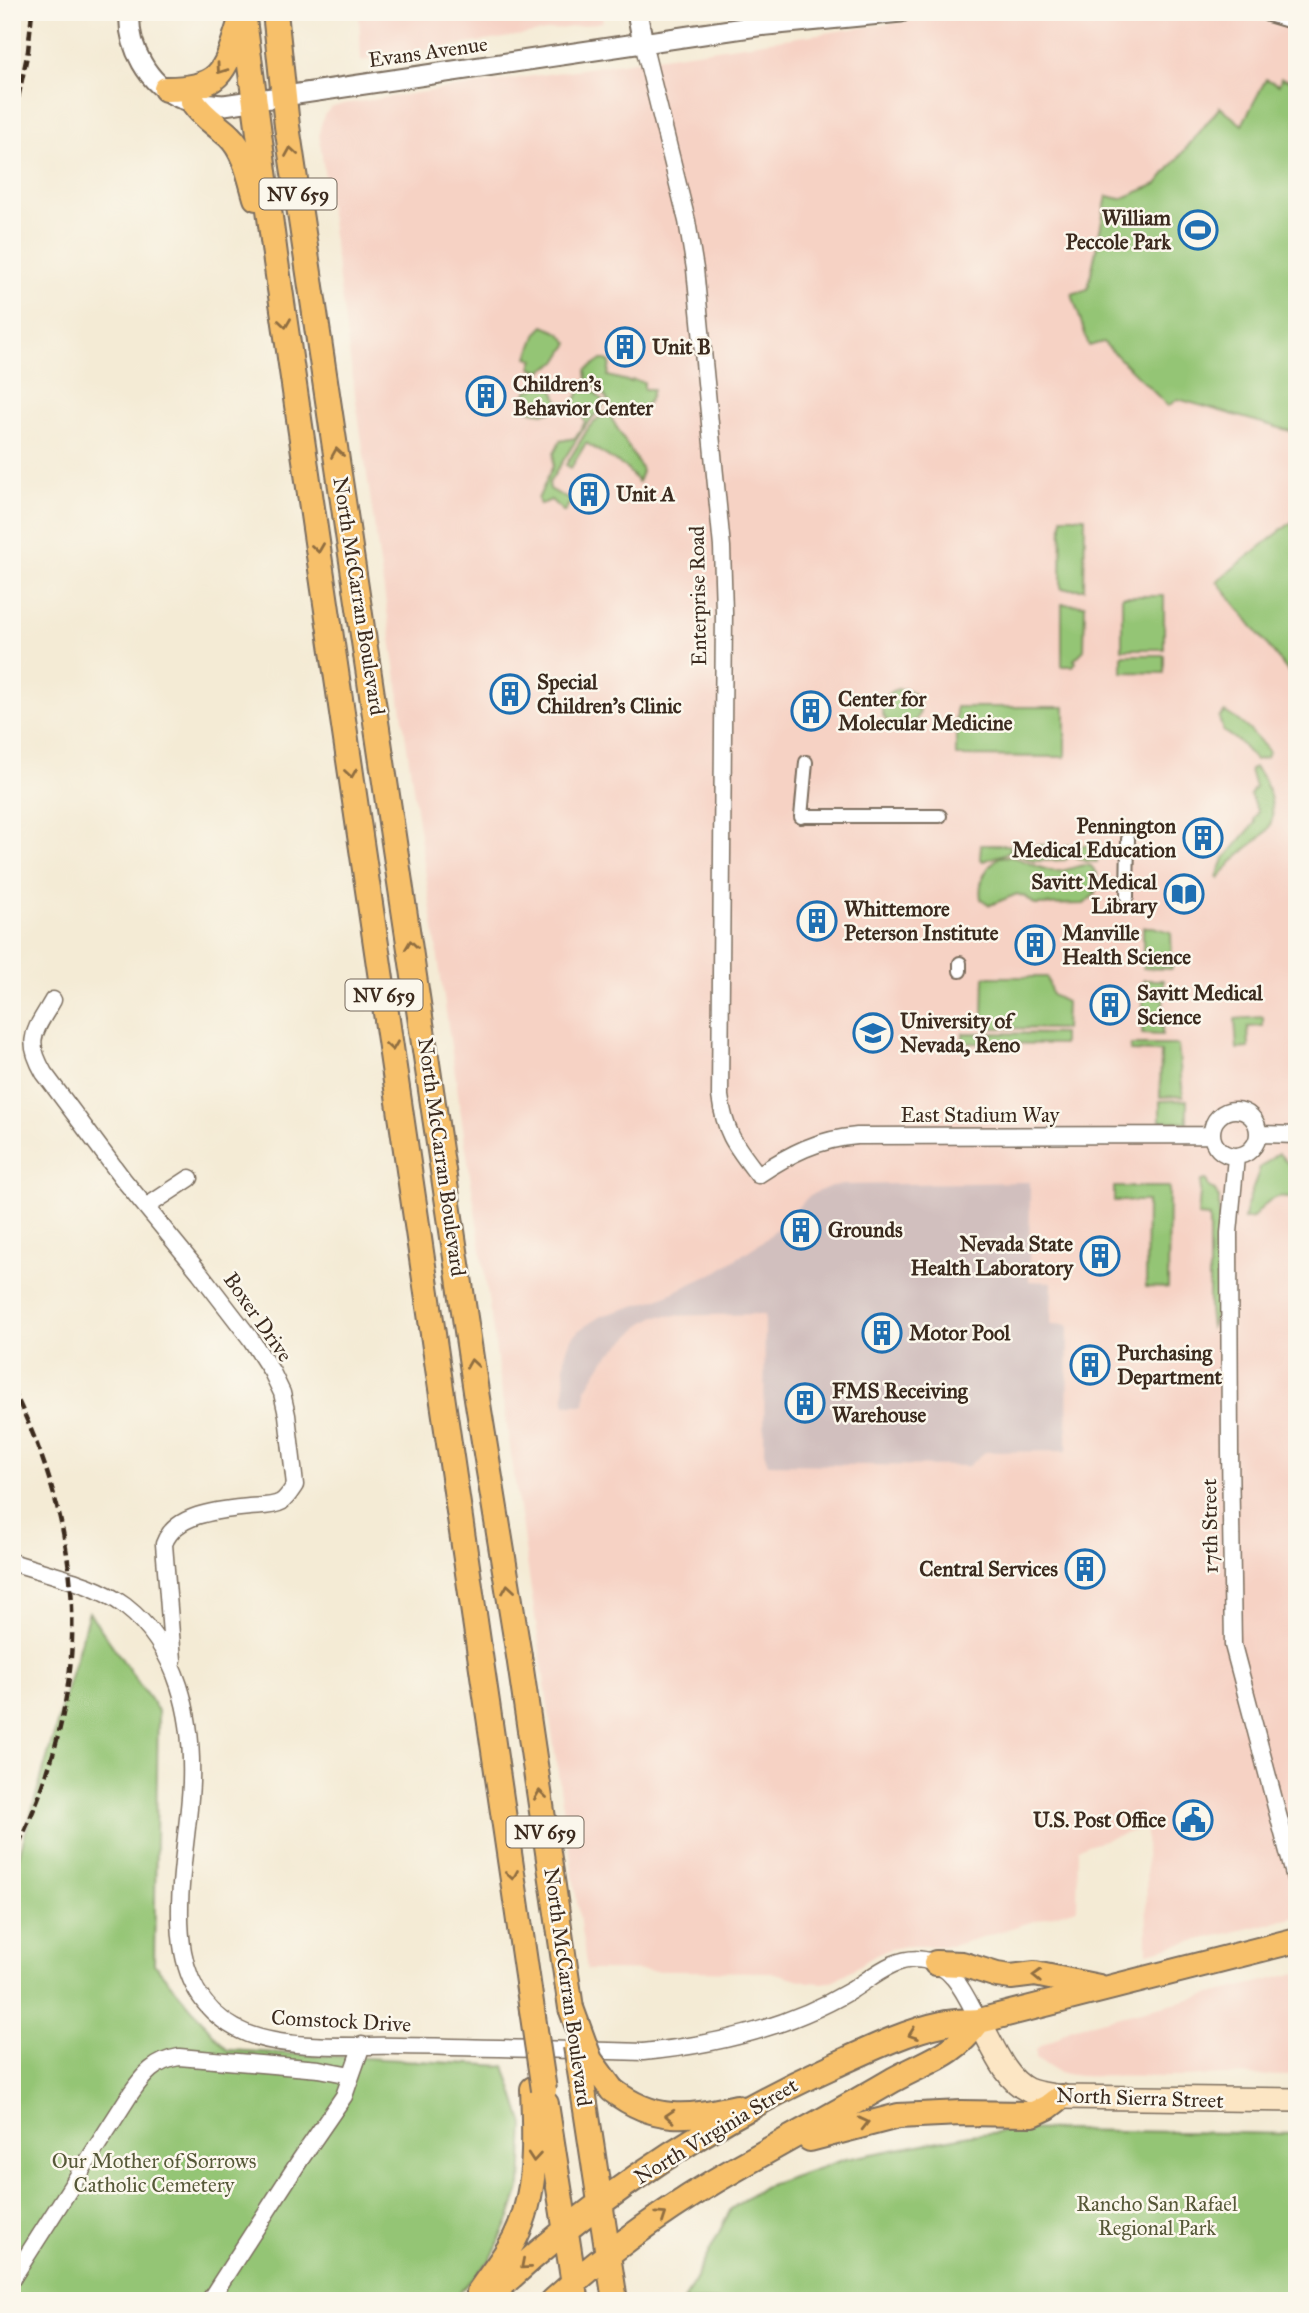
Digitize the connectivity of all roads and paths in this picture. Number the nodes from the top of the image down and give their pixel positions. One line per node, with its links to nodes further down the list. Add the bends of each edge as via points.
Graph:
1 (130, 12): 9 (street, via 137,53)
2 (243, 12): 9 (main road, one-way to 9, via 223,69 213,80); 11 (main road, North McCarran Boulevard / NV 659)
3 (275, 12): 10 (main road, North McCarran Boulevard / NV 659)
4 (637, 12): 8 (street, Enterprise Road)
5 (901, 12): 8 (street, Evans Avenue)
6 (1270, 12): 7 (street)
7 (1297, 20)
8 (643, 43): 10 (street, Evans Avenue); 23 (street, Enterprise Road, via 692,248 722,547 722,1116 728,1134)
9 (166, 89): 12 (street)
10 (283, 96): 11 (street, Evans Avenue); 32 (main road, North McCarran Boulevard / NV 659, one-way to 10)
11 (254, 101): 12 (street, Evans Avenue, via 224,105); 13 (main road, North McCarran Boulevard / NV 659)
12 (193, 102): 13 (main road, via 231,137 239,151)
13 (275, 255): 36 (main road, North McCarran Boulevard / NV 659, one-way to 36, bridge, via 532,2010)
14 (806, 762): 15 (street, via 801,817)
15 (940, 816)
16 (1128, 839): 17 (street)
17 (1127, 897)
18 (53, 1000): 25 (street, Boxer Drive, via 34,1033 34,1054)
19 (1259, 1134): 20 (street, via 1247,1112 1232,1109 1214,1121); 21 (street); 22 (street, via 1249,1152)
20 (1212, 1135): 22 (street, via 1223,1153); 23 (street, East Stadium Way, via 857,1136 805,1147)
21 (1297, 1135)
22 (1236, 1157): 28 (street, 17th Street, via 1229,1233 1233,1642)
23 (758, 1175)
24 (190, 1178): 25 (street)
25 (146, 1208): 27 (street, Boxer Drive, via 209,1284 272,1372 287,1415 295,1485 281,1502 188,1519 168,1533 164,1544)
26 (12, 1562): 27 (street, Comstock Drive, via 117,1601 149,1630)
27 (174, 1670): 34 (street, Comstock Drive, via 191,1749 180,1892 181,1944 196,1990 226,2023 264,2039)
28 (1297, 1886)
29 (1297, 1940): 31 (main road, North Virginia Street)
30 (936, 1963): 31 (main road, one-way to 30, via 1035,1974 1011,1977 962,1964); 33 (street, via 955,1979); 34 (street, Comstock Drive, via 922,1959 891,1965 803,2015 757,2032 688,2048 643,2052)
31 (1104, 1988): 33 (main road, North Virginia Street)
32 (570, 2008): 39 (main road, one-way to 32, bridge, via 694,2116 657,2115 640,2109 612,2090 590,2060); 41 (main road, North McCarran Boulevard / NV 659, bridge)
33 (979, 2021): 37 (main road, North Sierra Street, via 1018,2084); 39 (main road, North Virginia Street, one-way to 39, via 943,2023 919,2031 847,2059); 40 (main road, North Virginia Street, via 952,2051)
34 (362, 2045): 35 (street)
35 (351, 2075): 44 (street, via 179,2057 153,2066); 46 (street, via 344,2096)
36 (538, 2090): 42 (main road, North McCarran Boulevard / NV 659); 47 (main road, one-way to 47, via 535,2147 522,2218 515,2237)
37 (1061, 2098): 38 (main road, North Sierra Street); 40 (main road, one-way to 37, via 898,2116 1033,2114)
38 (1297, 2100)
39 (761, 2101): 41 (main road, North Virginia Street)
40 (775, 2147): 43 (main road, North Virginia Street, one-way to 40, via 674,2208)
41 (600, 2203): 42 (main road, North Virginia Street); 43 (main road, North McCarran Boulevard / NV 659)
42 (567, 2231): 45 (main road, North McCarran Boulevard / NV 659); 48 (main road, North Virginia Street, one-way to 48)
43 (607, 2256): 45 (main road, North Virginia Street); 50 (main road, North McCarran Boulevard / NV 659)
44 (12, 2279)
45 (575, 2292): 49 (main road, North Virginia Street)
46 (209, 2301)
47 (473, 2301)
48 (485, 2301)
49 (553, 2301)
50 (614, 2301)

